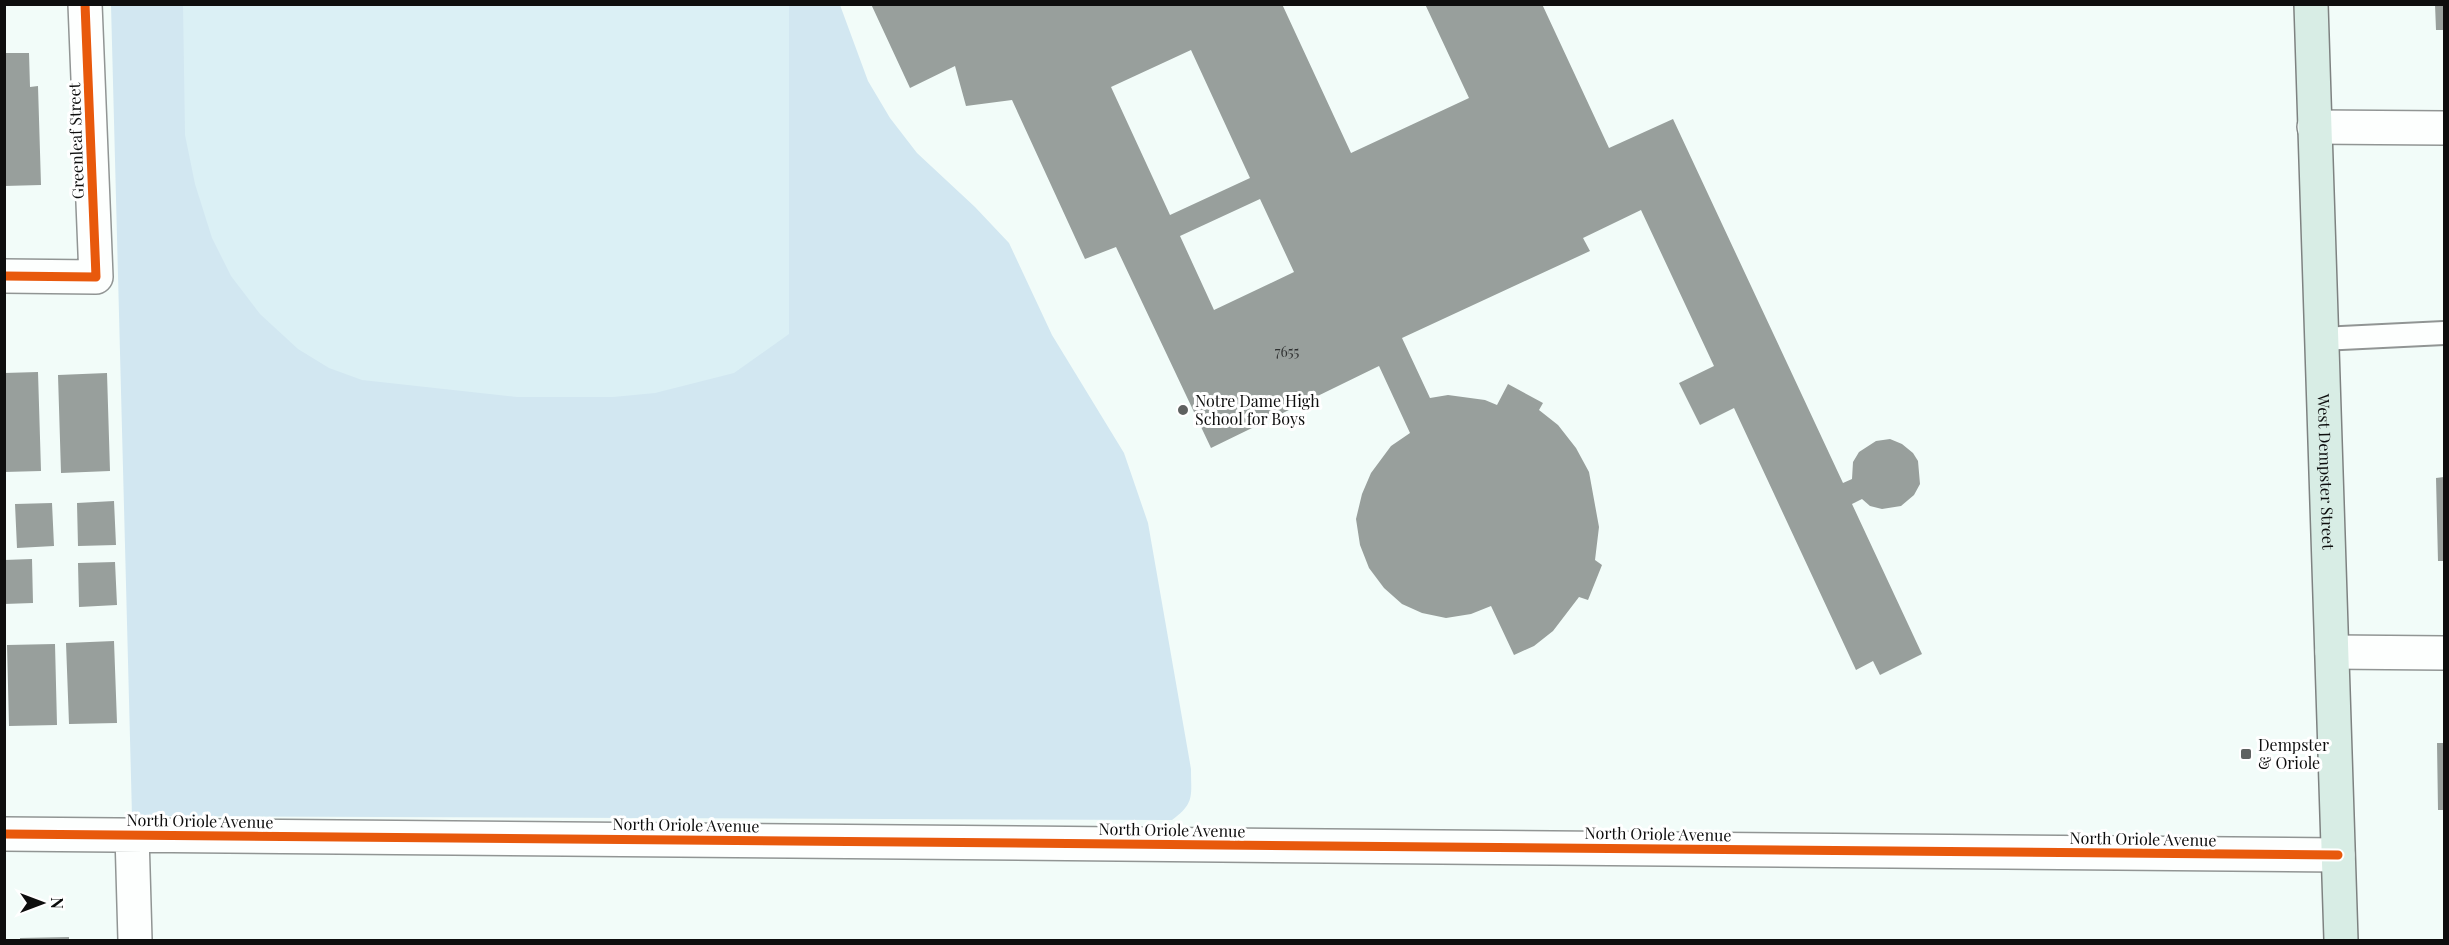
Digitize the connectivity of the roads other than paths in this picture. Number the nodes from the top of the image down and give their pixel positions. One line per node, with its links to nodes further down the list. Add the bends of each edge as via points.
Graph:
1 (85, 4): 5 (street, Greenleaf Street, via 96,277)
2 (2311, 4): 3 (main road, West Dempster Street)
3 (2314, 127): 4 (street); 7 (main road, West Dempster Street)
4 (2445, 128)
5 (4, 276)
6 (2445, 333): 7 (lane)
7 (2321, 339): 8 (main road, West Dempster Street)
8 (2332, 652): 9 (street); 12 (main road, West Dempster Street)
9 (2445, 653)
10 (4, 834): 11 (street, North Oriole Avenue)
11 (132, 835): 12 (street, North Oriole Avenue); 13 (street)
12 (2338, 855): 14 (main road, West Dempster Street)
13 (135, 940)
14 (2341, 940)

